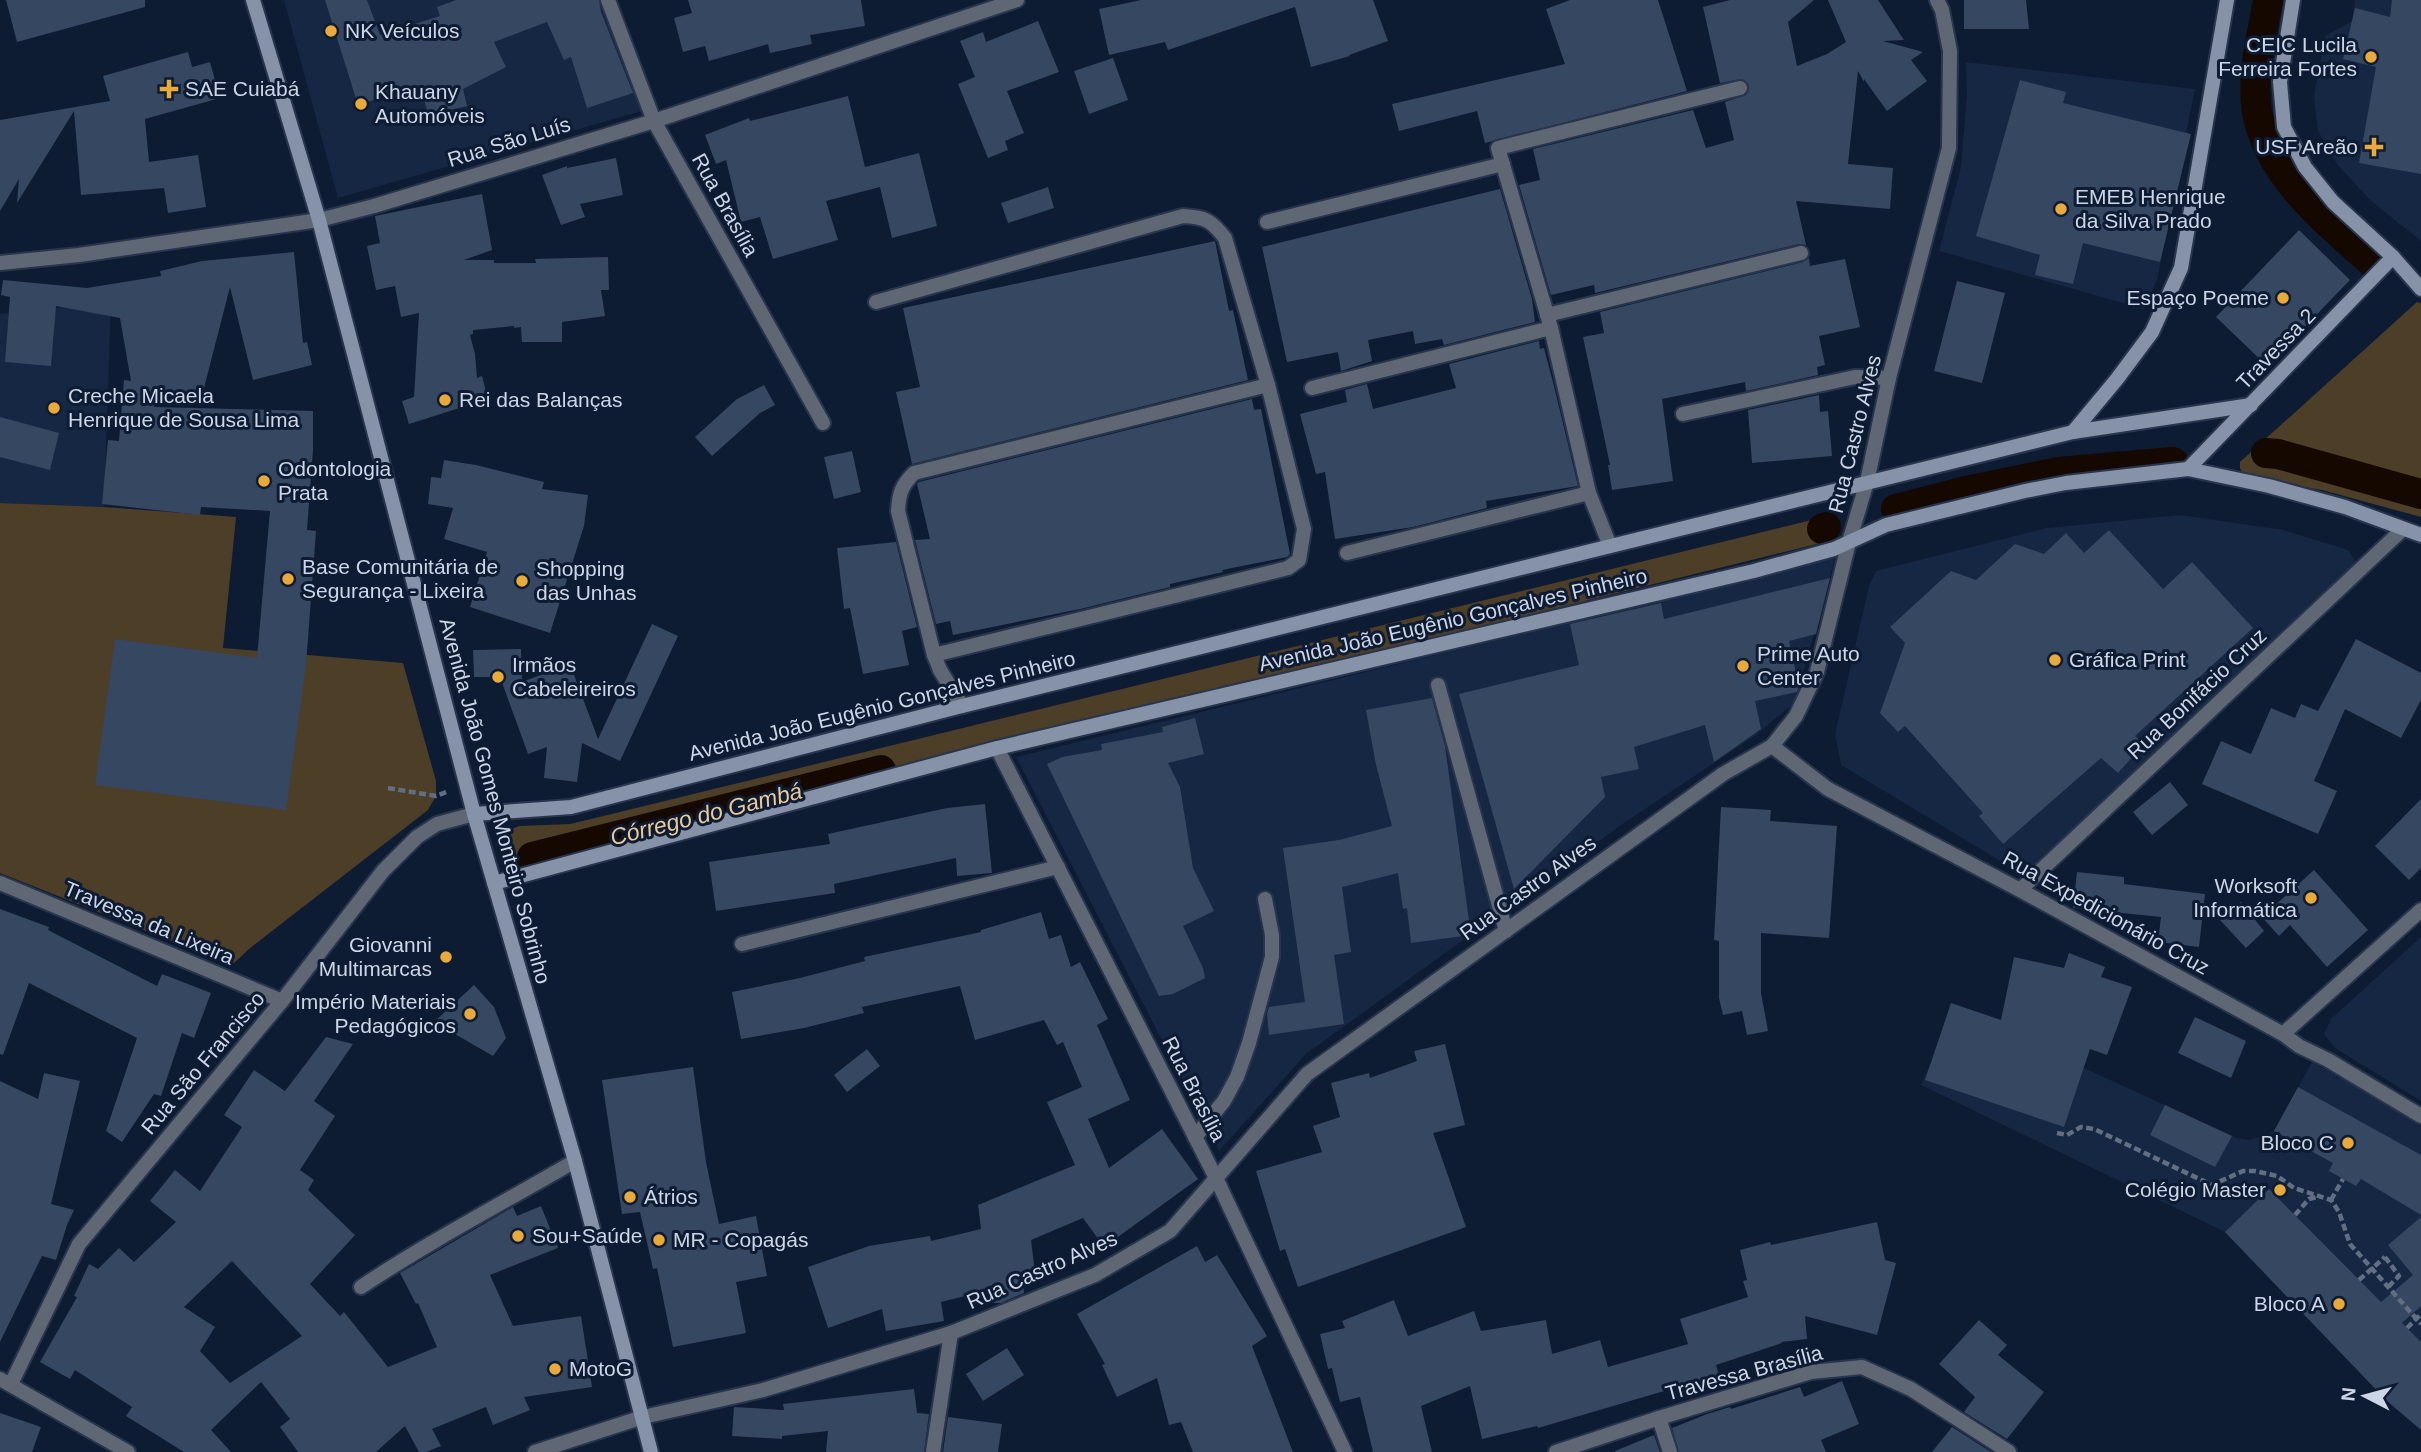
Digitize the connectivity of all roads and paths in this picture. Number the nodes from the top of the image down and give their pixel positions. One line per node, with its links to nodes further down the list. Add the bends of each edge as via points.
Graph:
1 (253, 0): 10 (street, Avenida João Gomes Monteiro Sobrinho)
2 (608, 0): 8 (street, Rua Brasília)
3 (1017, 0): 8 (street, Rua São Luís)
4 (1937, 0): 18 (street, Rua Castro Alves, via 1950,51 1949,148)
5 (2227, 0): 24 (street, via 2181,268 2152,332)
6 (2293, 0): 13 (street, via 2280,82 2284,127 2305,167 2333,202)
7 (1740, 88): 9 (street, via 1498,148)
8 (654, 121): 10 (street, Rua São Luís); 23 (street, Rua Brasília)
9 (1503, 164): 11 (street); 17 (street)
10 (319, 220): 14 (street, Rua São Luís); 38 (street, Avenida João Gomes Monteiro Sobrinho)
11 (1267, 222)
12 (1801, 253): 17 (street)
13 (2393, 257): 15 (street); 21 (street, Travessa 2)
14 (0, 263)
15 (2421, 289)
16 (876, 302): 19 (street, via 1183,216 1204,217 1225,238)
17 (1549, 322): 20 (street); 27 (street)
18 (1889, 378): 22 (street, via 1855,377); 26 (street, Rua Castro Alves)
19 (1268, 385): 33 (street, via 914,474 899,493 898,511); 33 (street, via 1304,529 1299,560 1288,568)
20 (1312, 388)
21 (2251, 405): 24 (street, Avenida João Eugênio Gonçalves Pinheiro); 25 (street, Travessa 2)
22 (1683, 414)
23 (823, 423)
24 (2073, 432): 26 (street, Avenida João Eugênio Gonçalves Pinheiro)
25 (2188, 469): 28 (street, Avenida João Eugênio Gonçalves Pinheiro, via 2345,507); 30 (street, Avenida João Eugênio Gonçalves Pinheiro, via 2025,491 1886,525)
26 (1867, 482): 30 (street, Rua Castro Alves); 31 (street, Avenida João Eugênio Gonçalves Pinheiro)
27 (1589, 493): 31 (street); 32 (street)
28 (2403, 529): 29 (street, Avenida João Eugênio Gonçalves Pinheiro); 44 (street, Rua Bonifácio Cruz)
29 (2421, 535)
30 (1849, 542): 36 (street, Rua Castro Alves, via 1817,672 1796,716); 37 (street, Avenida João Eugênio Gonçalves Pinheiro, via 1754,571)
31 (1609, 546): 35 (street, Avenida João Eugênio Gonçalves Pinheiro)
32 (1348, 553)
33 (934, 655): 35 (street)
34 (1437, 685): 47 (street)
35 (962, 706): 40 (street, Avenida João Eugênio Gonçalves Pinheiro, via 571,807)
36 (1772, 746): 44 (street, Rua Expedicionário Cruz, via 1828,789); 47 (street, Rua Castro Alves, via 1723,774)
37 (997, 748): 41 (street, Rua Brasília); 43 (street, Avenida João Eugênio Gonçalves Pinheiro)
38 (468, 785): 39 (path, via 436,796); 40 (street, Avenida João Gomes Monteiro Sobrinho)
39 (388, 788)
40 (474, 814): 43 (street, Avenida João Gomes Monteiro Sobrinho); 49 (street, Rua São Francisco, via 437,824 417,837 383,871)
41 (1058, 867): 48 (street); 53 (street, Rua Brasília)
42 (0, 883): 49 (street, Travessa da Lixeira)
43 (494, 883): 54 (street, Avenida João Gomes Monteiro Sobrinho)
44 (2020, 890): 50 (street, Rua Expedicionário Cruz)
45 (1265, 899): 53 (street, via 1272,957 1249,1043 1224,1101)
46 (2421, 911): 50 (street)
47 (1506, 931): 55 (street, Rua Castro Alves, via 1307,1074)
48 (742, 944)
49 (282, 1001): 68 (street, Rua São Francisco, via 79,1244)
50 (2283, 1034): 51 (street, Rua Expedicionário Cruz)
51 (2421, 1116)
52 (2057, 1133): 57 (path, via 2094,1129 2212,1185 2243,1171 2255,1171)
53 (1195, 1137): 55 (street, Rua Brasília)
54 (575, 1161): 61 (street); 69 (street, Avenida João Gomes Monteiro Sobrinho)
55 (1216, 1178): 67 (street, Rua Castro Alves, via 1170,1231 1095,1275); 75 (street, Rua Brasília)
56 (2343, 1179): 58 (path)
57 (2321, 1195): 58 (path); 59 (path, via 2309,1199)
58 (2331, 1200): 62 (path, via 2348,1241)
59 (2295, 1215)
60 (2360, 1280): 62 (path, bridge, via 2385,1257 2399,1276)
61 (360, 1287)
62 (2388, 1287): 64 (path)
63 (2421, 1312): 64 (path); 66 (path, bridge)
64 (2414, 1316): 65 (path)
65 (2421, 1324)
66 (2407, 1328)
67 (951, 1334): 69 (street, Rua Castro Alves, via 763,1390); 74 (street)
68 (6, 1382): 71 (street)
69 (643, 1417): 72 (street, Rua Castro Alves); 73 (street, Avenida João Gomes Monteiro Sobrinho)
70 (1659, 1418): 76 (street, Travessa Brasília); 77 (street); 78 (street, Travessa Brasília, via 1811,1372 1862,1367 1911,1389)
71 (128, 1452)
72 (535, 1452)
73 (652, 1452)
74 (933, 1452)
75 (1345, 1452)
76 (1556, 1452)
77 (1670, 1452)
78 (2009, 1452)

